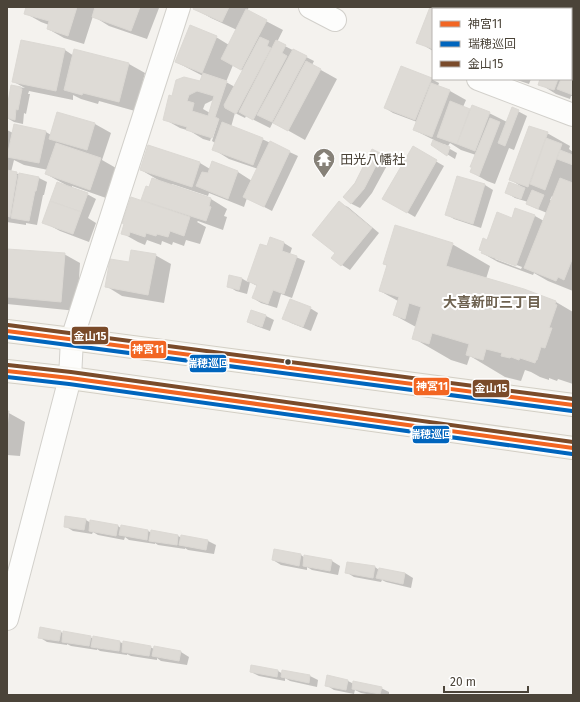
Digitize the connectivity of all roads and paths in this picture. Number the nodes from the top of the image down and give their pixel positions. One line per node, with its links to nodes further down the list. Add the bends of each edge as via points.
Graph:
1 (179, 7): 7 (street)
2 (310, 7): 3 (street)
3 (335, 20)
4 (481, 80): 5 (street)
5 (573, 115)
6 (7, 331): 7 (street)
7 (72, 339): 9 (street); 10 (street)
8 (7, 371): 9 (street)
9 (70, 378): 11 (street); 12 (street)
10 (573, 405)
11 (573, 448)
12 (7, 619)

